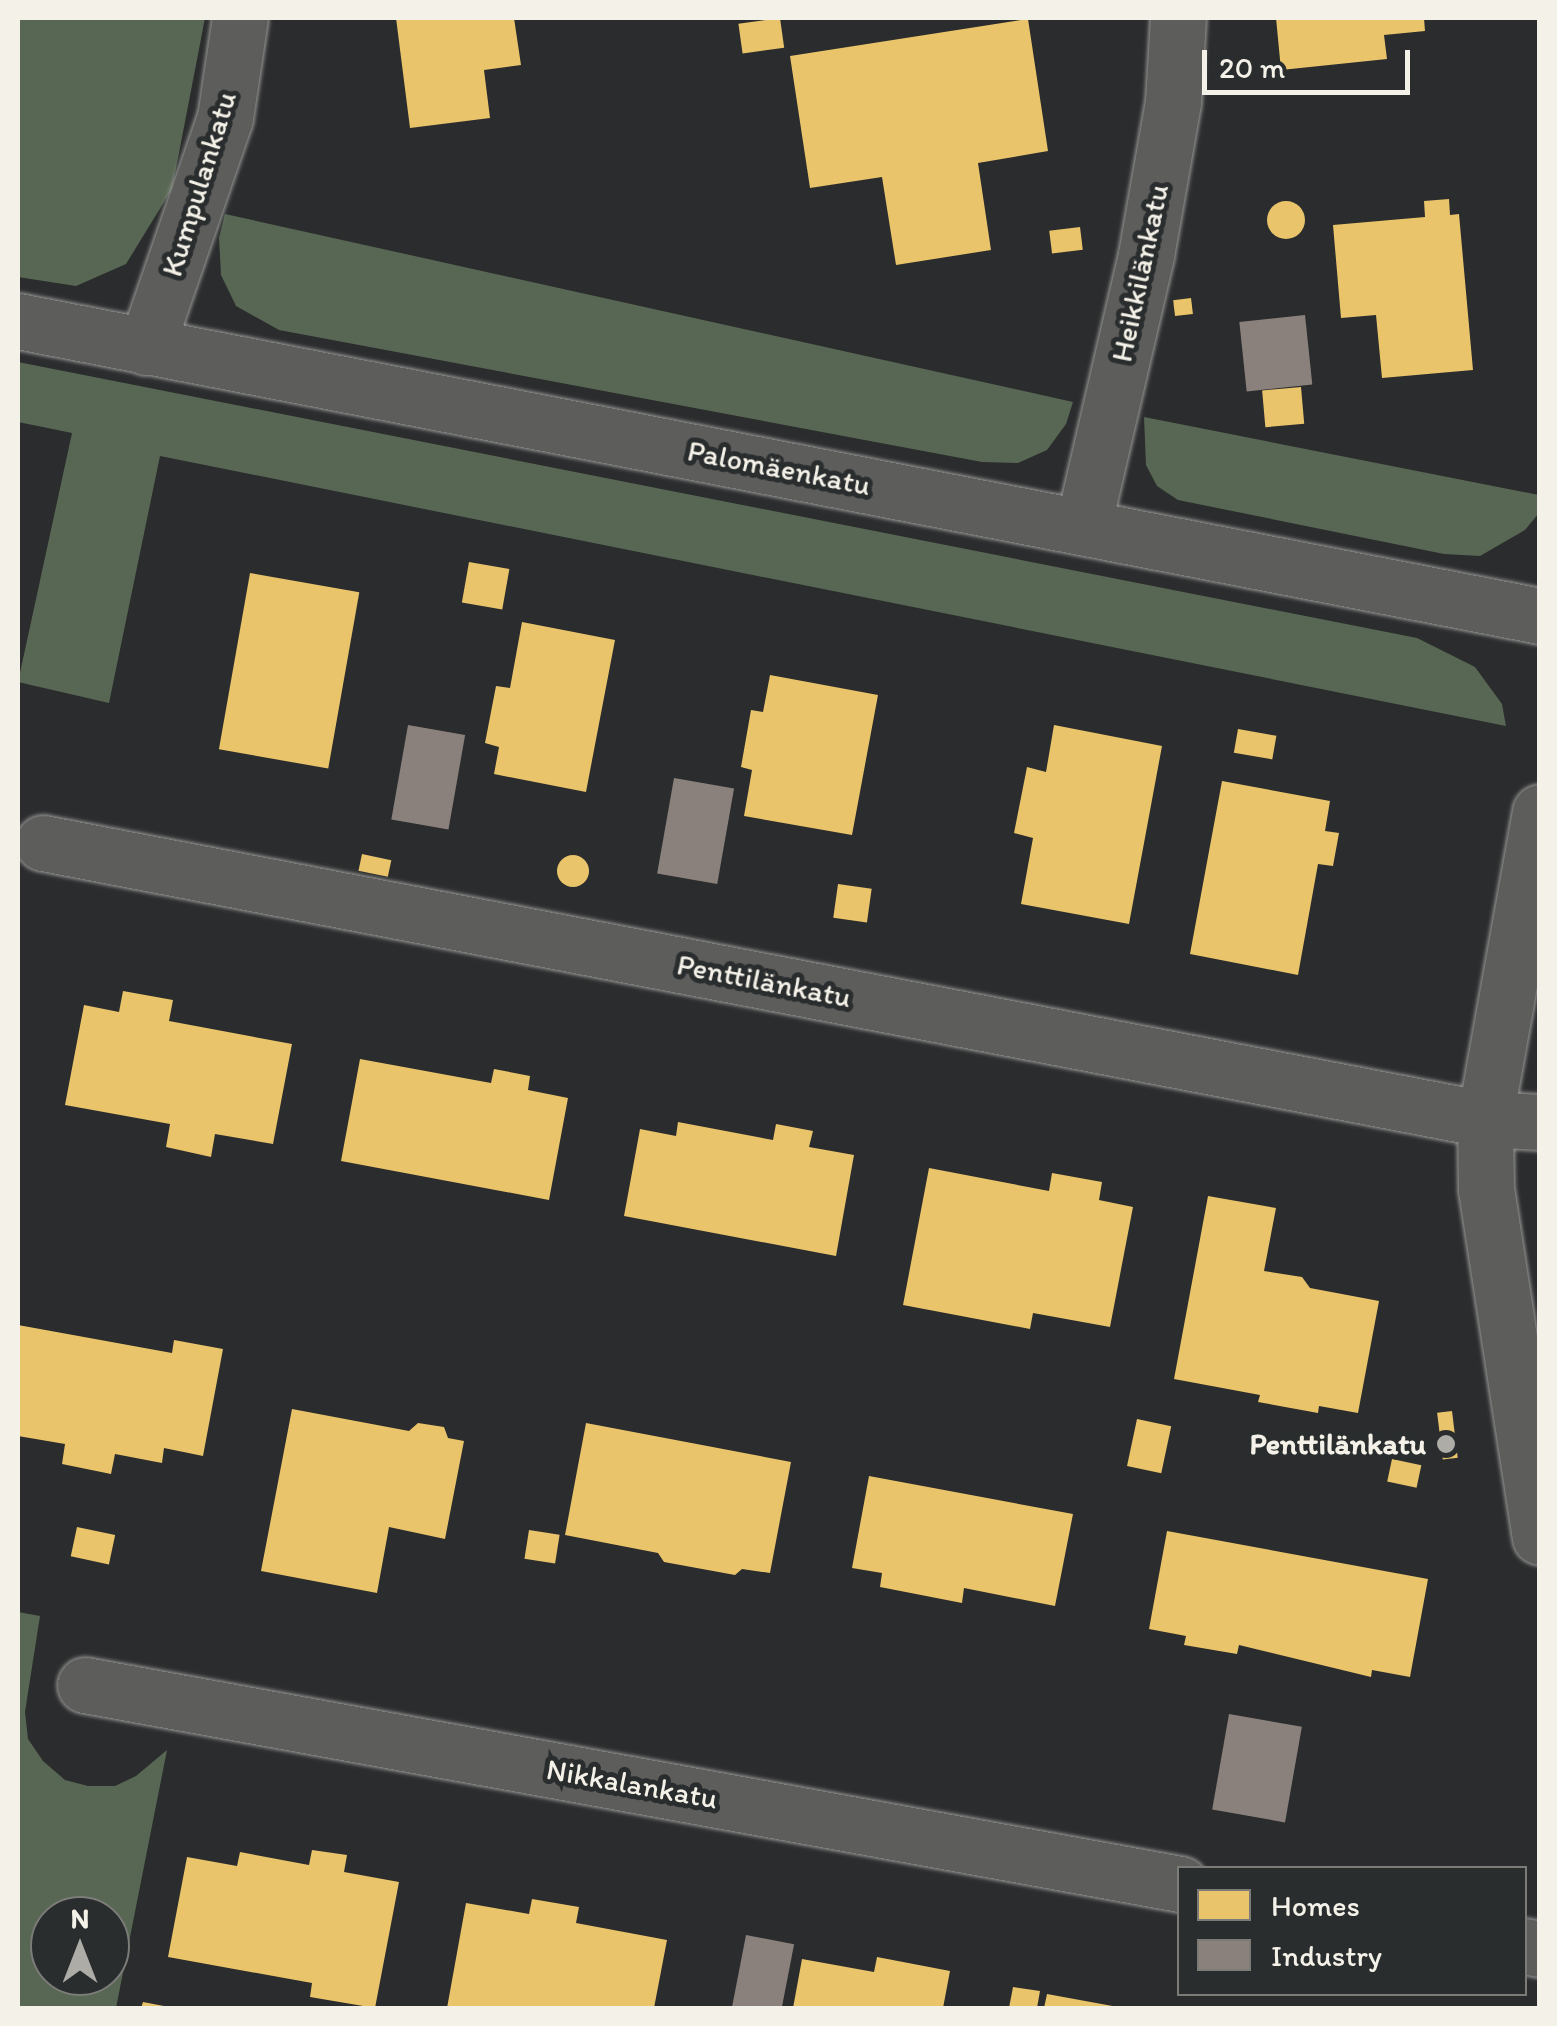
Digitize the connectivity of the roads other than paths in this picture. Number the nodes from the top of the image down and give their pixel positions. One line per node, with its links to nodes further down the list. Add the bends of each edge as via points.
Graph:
1 (240, 18): 4 (street, Kumpulankatu, via 225,118)
2 (1178, 18): 5 (street, Heikkilänkatu, via 1173,102 1146,255)
3 (18, 321): 4 (street, Palomäenkatu)
4 (146, 347): 5 (street, Palomäenkatu)
5 (1083, 526): 6 (street, Palomäenkatu)
6 (1540, 616)
7 (1540, 812): 9 (street)
8 (42, 844): 9 (street, Penttilänkatu)
9 (1485, 1118): 10 (street, Penttilänkatu); 11 (street, via 1486,1189)
10 (1540, 1122)
11 (1540, 1536)
12 (85, 1685): 13 (street, Nikkalankatu)
13 (1177, 1883)

